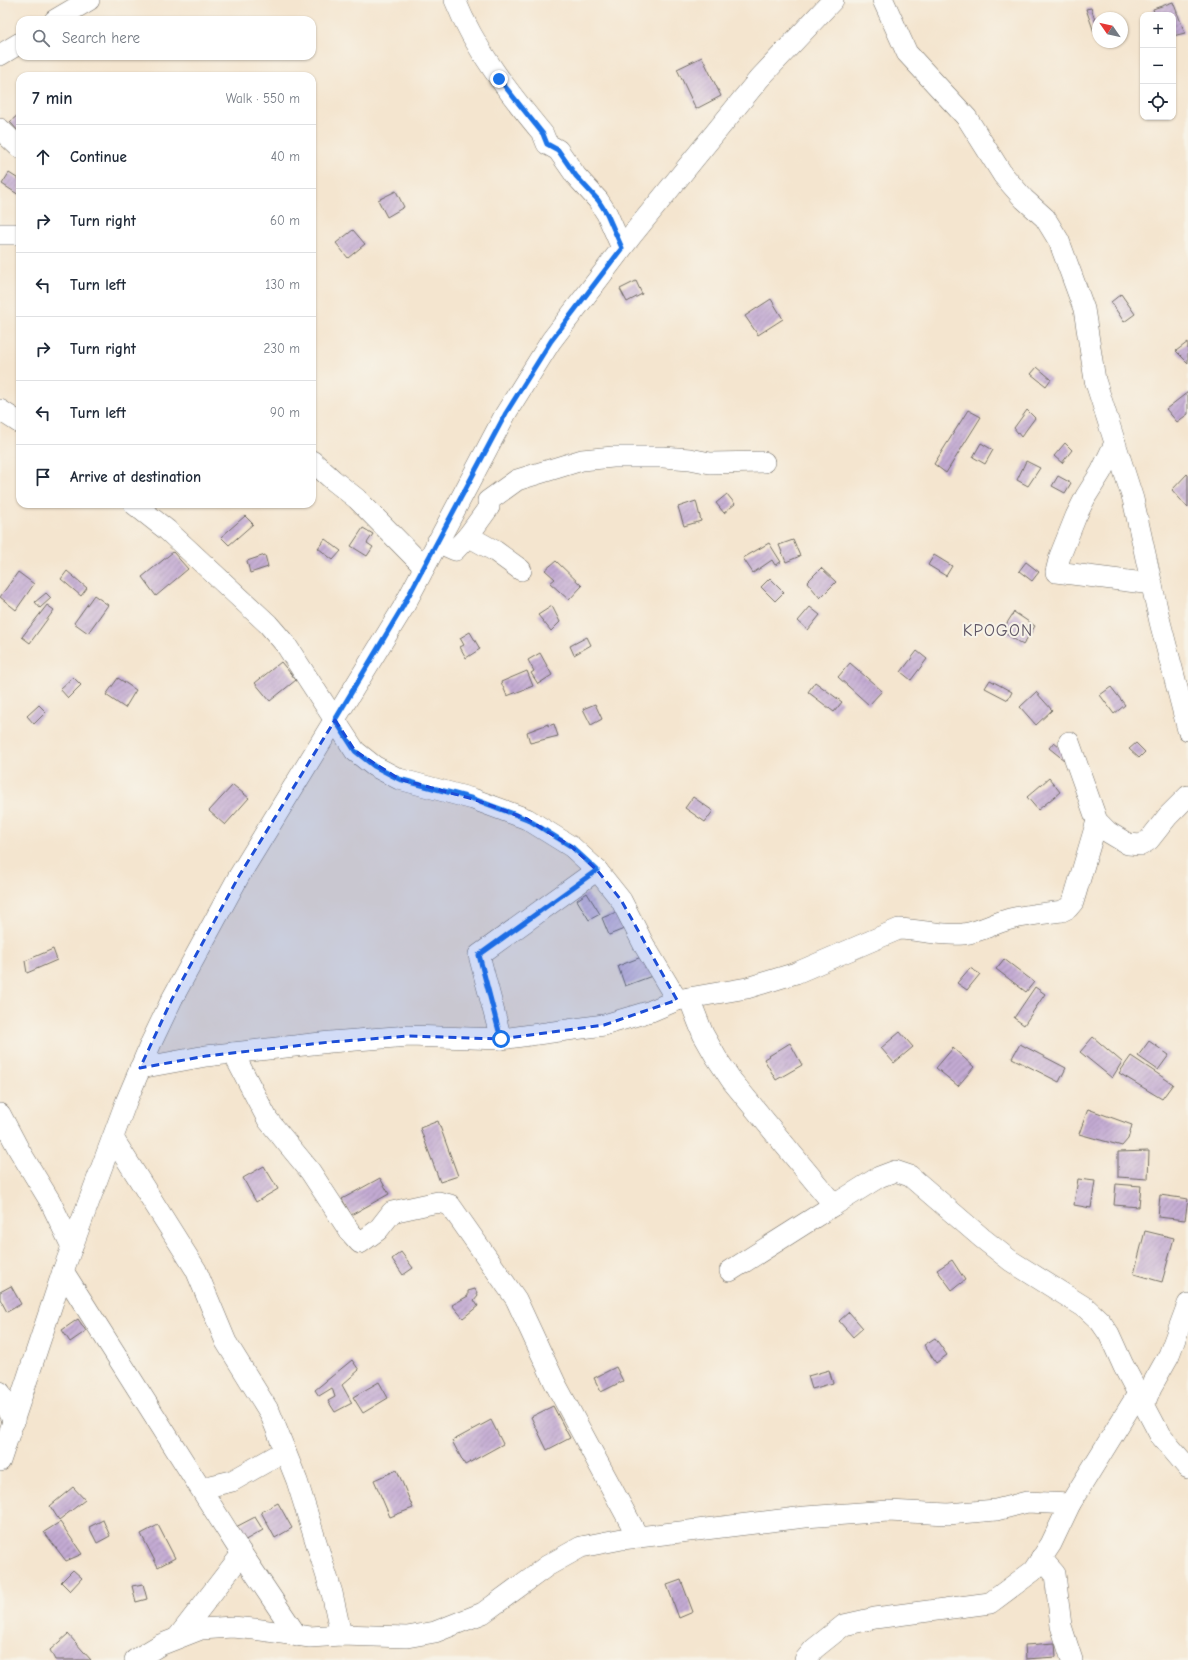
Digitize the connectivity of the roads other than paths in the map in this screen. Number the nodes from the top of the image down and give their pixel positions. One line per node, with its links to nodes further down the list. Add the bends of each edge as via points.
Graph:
1 (89, 0): 5 (street)
2 (455, 0): 12 (street, via 467,27 499,79 543,134 547,144 558,150 576,176 598,200)
3 (833, 0): 12 (street, via 759,79)
4 (883, 0): 15 (street, via 907,53 967,118 1003,175 1045,218 1059,241 1084,309 1095,380)
5 (62, 16)
6 (16, 45): 7 (street)
7 (0, 55)
8 (0, 129): 9 (street)
9 (16, 144)
10 (0, 234): 11 (street)
11 (16, 234)
12 (622, 248): 20 (street, via 551,341 506,413)
13 (0, 410): 14 (street)
14 (16, 420)
15 (1115, 443): 23 (street, via 1133,499); 23 (street, via 1076,516 1056,572)
16 (764, 462): 19 (street, via 710,463 663,457 582,460 517,480 488,501 489,507)
17 (316, 464): 21 (street, via 357,499)
18 (139, 508): 24 (street, via 268,624 286,645)
19 (468, 536): 20 (street, via 455,550); 22 (street)
20 (438, 542): 21 (street)
21 (424, 567): 24 (street)
22 (521, 570)
23 (1152, 584): 25 (street)
24 (335, 720): 29 (street, via 355,751 374,766 399,779 474,799 527,819 572,847); 33 (street, via 239,876 172,999)
25 (1188, 730)
26 (1069, 742): 28 (street)
27 (1188, 796): 28 (street, via 1149,840 1141,845 1128,844 1108,832)
28 (1097, 821): 30 (street, via 1073,902 1062,911 1010,919 964,934 934,934 899,929 796,973 747,988)
29 (597, 870): 30 (street, via 621,900 644,945); 31 (street, via 479,955)
30 (683, 999): 31 (street, via 604,1024); 36 (street, via 732,1081)
31 (501, 1039): 32 (street, via 409,1036)
32 (233, 1053): 33 (street); 49 (street, via 268,1120 310,1171 360,1243 378,1230 392,1212 438,1202 450,1205 516,1299 555,1383)
33 (140, 1068): 35 (street)
34 (0, 1114): 37 (street, via 50,1201)
35 (113, 1138): 37 (street); 44 (street, via 196,1270 226,1342 270,1413)
36 (834, 1205): 39 (street); 42 (street, via 879,1177 895,1171 910,1176 1011,1261 1052,1285 1100,1321)
37 (72, 1247): 38 (street)
38 (63, 1271): 43 (street); 47 (street)
39 (730, 1272)
40 (1188, 1304): 42 (street, via 1169,1355)
41 (0, 1392): 43 (street)
42 (1141, 1399): 46 (street, via 1160,1435); 48 (street)
43 (14, 1422): 45 (street)
44 (285, 1451): 47 (street, via 232,1481 212,1486); 52 (street, via 332,1593)
45 (0, 1461)
46 (1188, 1468)
47 (204, 1492): 50 (street)
48 (1070, 1504): 49 (street, via 1027,1502 996,1510 948,1514 888,1511 805,1517); 51 (street, via 1051,1544)
49 (638, 1537): 52 (street, via 582,1547 547,1566 484,1613 441,1630 407,1636)
50 (242, 1554): 53 (street); 54 (street)
51 (1041, 1558): 56 (street, via 1033,1571 990,1603 875,1618 844,1625 814,1648); 57 (street, via 1055,1574 1062,1626)
52 (341, 1635): 53 (street)
53 (297, 1636): 54 (street, via 271,1630 232,1627 201,1629)
54 (178, 1637): 55 (street)
55 (135, 1660)
56 (805, 1660)
57 (1072, 1660)

